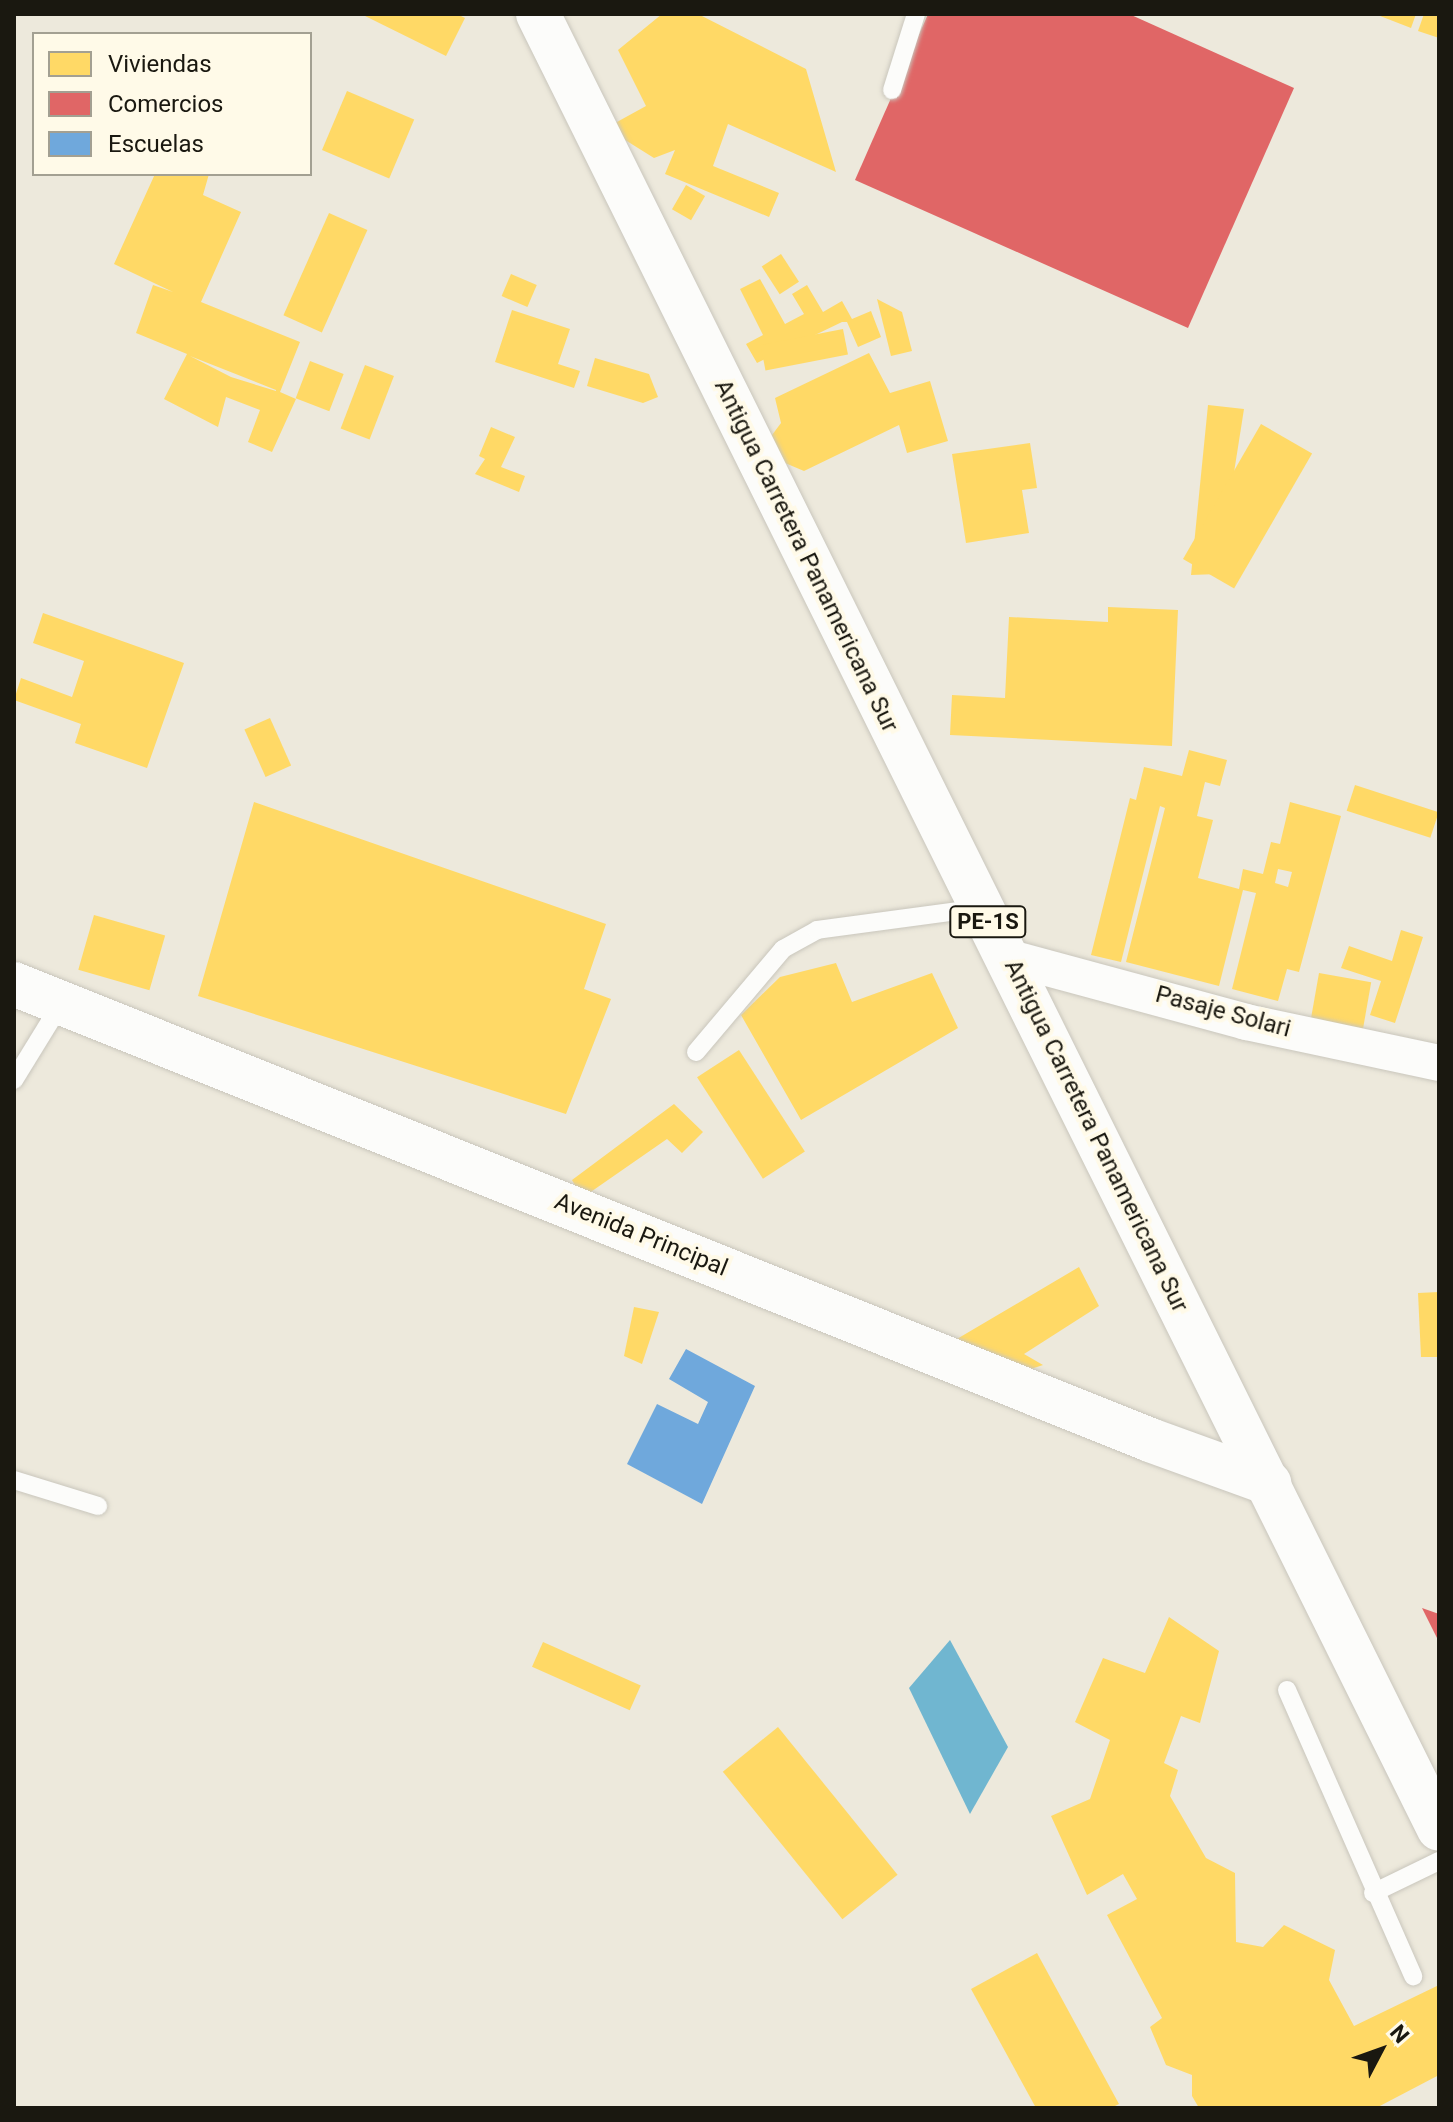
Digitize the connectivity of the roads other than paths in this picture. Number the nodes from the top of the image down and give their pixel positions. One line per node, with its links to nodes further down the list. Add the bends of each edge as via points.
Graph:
1 (538, 14): 4 (main road, Antigua Carretera Panamericana Sur / PE-1S)
2 (916, 14): 3 (lane)
3 (892, 90)
4 (980, 908): 5 (main road, Antigua Carretera Panamericana Sur / PE-1S); 8 (lane, via 817,930 783,949)
5 (1007, 957): 9 (street, Pasaje Solari, via 1246,1022); 12 (main road, Antigua Carretera Panamericana Sur / PE-1S)
6 (14, 984): 7 (main road, Avenida Principal)
7 (62, 1002): 10 (lane); 12 (main road, Avenida Principal, via 1150,1440)
8 (696, 1052)
9 (1439, 1063)
10 (14, 1080)
11 (14, 1480): 13 (lane)
12 (1269, 1483): 15 (main road, Antigua Carretera Panamericana Sur / PE-1S)
13 (98, 1506)
14 (1287, 1690): 17 (lane)
15 (1439, 1829)
16 (1439, 1861): 17 (lane)
17 (1373, 1893): 18 (lane)
18 (1413, 1976)

